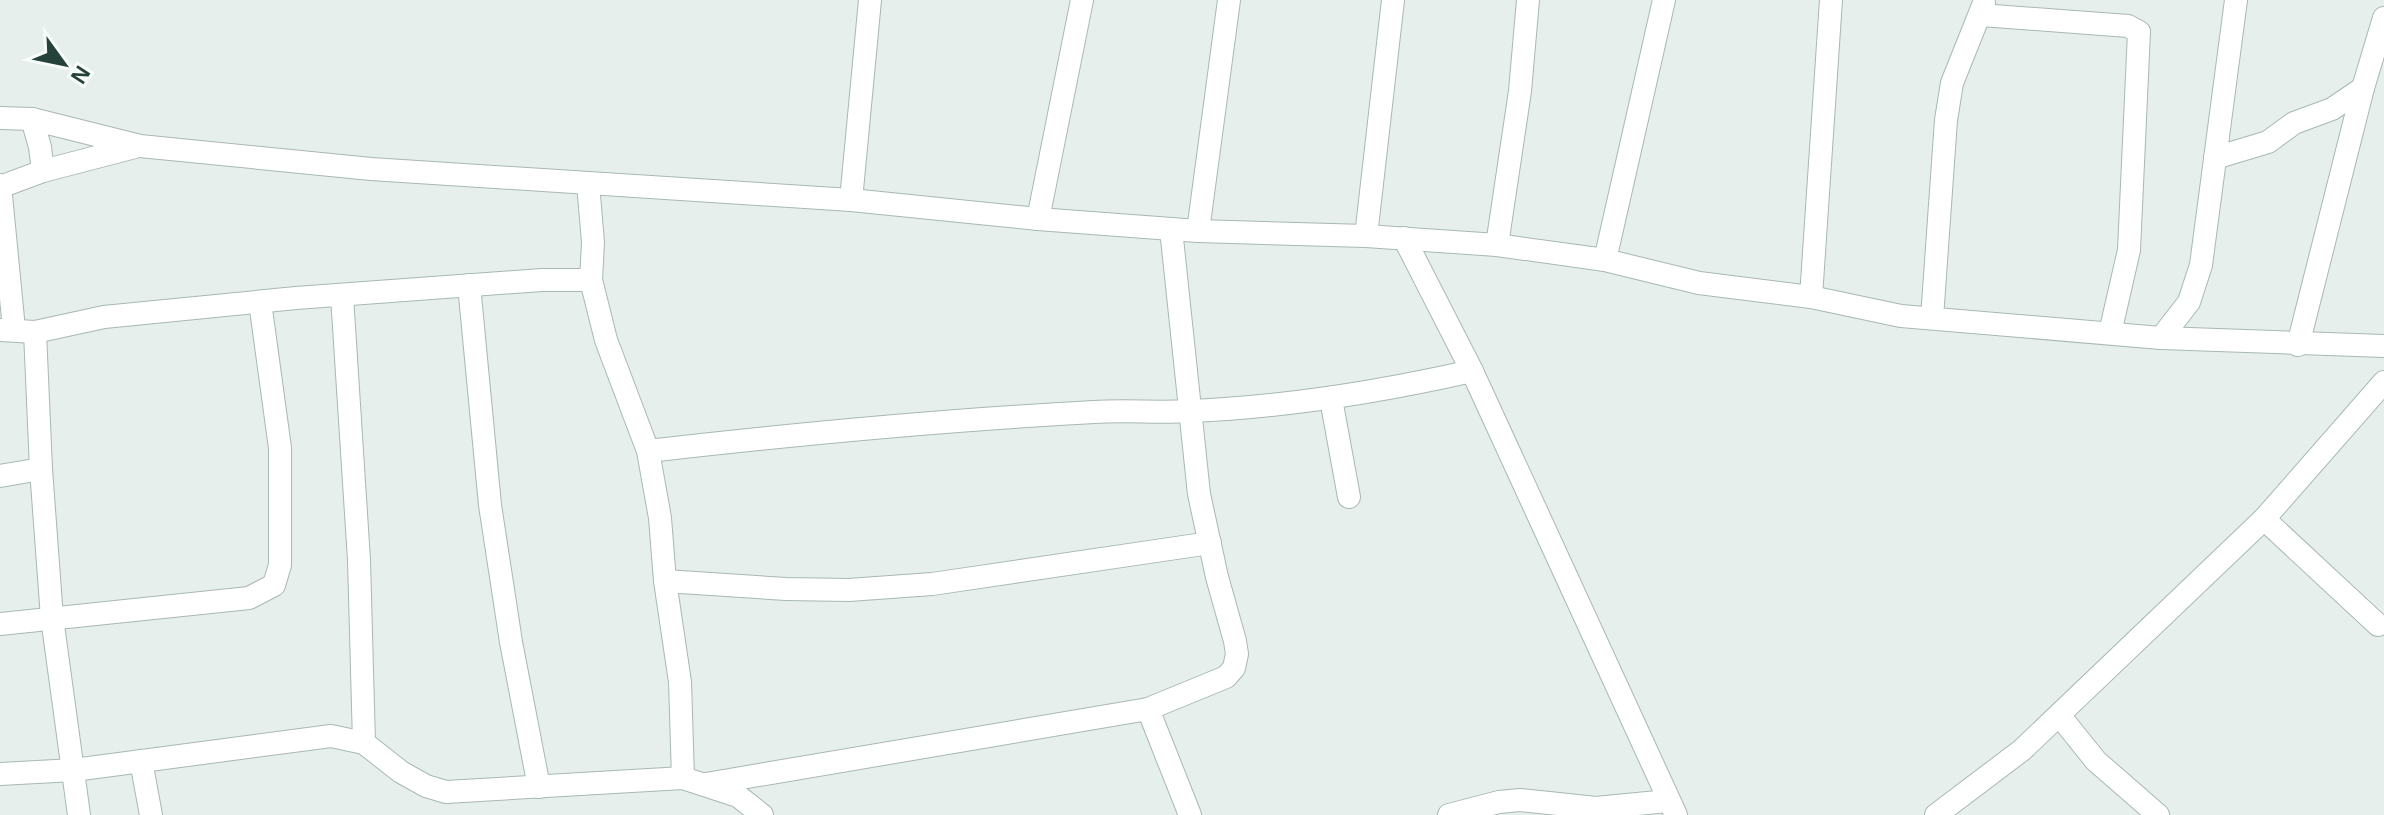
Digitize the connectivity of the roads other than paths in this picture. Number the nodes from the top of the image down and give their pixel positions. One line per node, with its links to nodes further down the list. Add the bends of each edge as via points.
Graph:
1 (870, 0): 19 (street)
2 (1082, 0): 20 (street)
3 (1229, 0): 22 (street)
4 (1393, 0): 23 (street)
5 (1528, 0): 25 (street)
6 (1664, 0): 26 (street)
7 (1831, 0): 30 (street)
8 (2236, 0): 15 (street)
9 (1983, 7): 32 (street, via 1952,83); 34 (street, via 2128,26 2139,32 2129,250)
10 (2384, 18): 11 (street)
11 (2363, 88): 15 (street, via 2268,142); 36 (street)
12 (0, 118): 13 (street)
13 (32, 119): 14 (street); 16 (street)
14 (140, 146): 16 (street); 17 (street)
15 (2215, 158): 35 (street, via 2196,284)
16 (43, 171): 18 (street)
17 (588, 184): 19 (street); 27 (street)
18 (0, 186): 33 (street)
19 (851, 200): 20 (street)
20 (1038, 219): 21 (street)
21 (1171, 229): 22 (street); 41 (street)
22 (1198, 231): 23 (street)
23 (1366, 236): 24 (street)
24 (1404, 238): 25 (street); 38 (street)
25 (1497, 245): 26 (street)
26 (1605, 260): 30 (street, via 1699,283)
27 (591, 280): 28 (street); 42 (street, via 606,340)
28 (469, 285): 29 (street); 60 (street, via 490,505)
29 (342, 296): 31 (street); 54 (street, via 359,560)
30 (1811, 297): 32 (street)
31 (260, 302): 33 (street); 49 (street, via 280,448 280,565 274,585 249,598)
32 (1932, 318): 34 (street)
33 (16, 330): 43 (street)
34 (2110, 333): 35 (street)
35 (2161, 338): 36 (street)
36 (2298, 345): 37 (street)
37 (2384, 346)
38 (1472, 371): 40 (street); 61 (street)
39 (2384, 382): 46 (street)
40 (1331, 399): 41 (street); 45 (street)
41 (1190, 411): 42 (street, via 916,424); 47 (street)
42 (648, 451): 48 (street)
43 (41, 469): 44 (street); 49 (street)
44 (0, 476)
45 (1349, 497)
46 (2264, 519): 51 (street); 53 (street)
47 (1210, 543): 48 (street, via 849,590); 52 (street, via 1235,641 1234,668 1226,677)
48 (665, 581): 58 (street, via 680,682)
49 (52, 618): 50 (street); 56 (street)
50 (0, 624)
51 (2378, 625)
52 (1148, 709): 59 (street); 65 (street)
53 (2059, 715): 67 (street); 68 (street, via 2096,761)
54 (364, 743): 55 (street, via 331,736); 60 (street, via 414,779 446,792)
55 (141, 761): 56 (street); 63 (street)
56 (74, 770): 57 (street); 62 (street)
57 (0, 774)
58 (683, 778): 59 (street); 60 (street)
59 (706, 784): 64 (street, via 738,796)
60 (539, 787)
61 (1672, 808): 66 (street, via 1520,800)
62 (79, 815)
63 (151, 815)
64 (762, 815)
65 (1190, 815)
66 (1449, 815)
67 (1936, 815)
68 (2158, 815)

